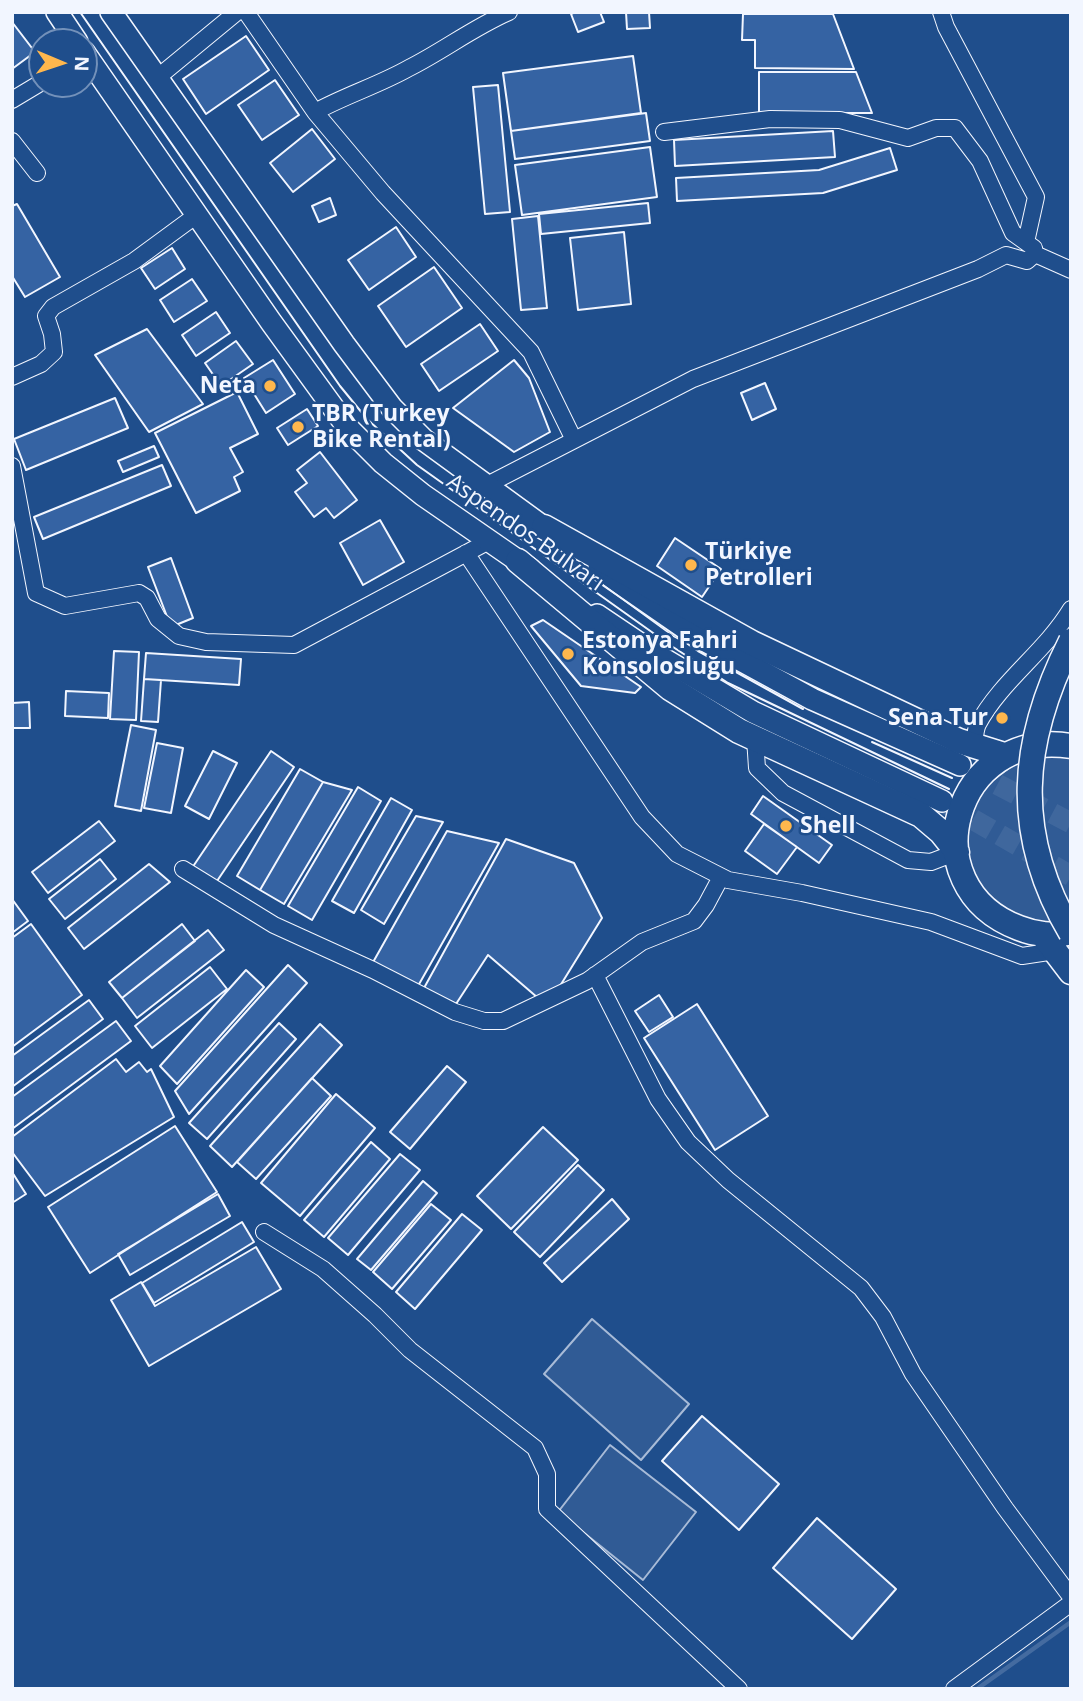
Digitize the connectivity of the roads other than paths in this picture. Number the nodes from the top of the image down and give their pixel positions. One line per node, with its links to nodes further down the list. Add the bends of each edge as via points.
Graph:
1 (57, 12): 7 (main road, Aspendos Bulvarı)
2 (111, 12): 9 (main road, Aspendos Bulvarı)
3 (237, 12): 9 (street)
4 (246, 12): 12 (street)
5 (509, 12): 12 (street, via 408,69)
6 (941, 12): 17 (street, via 1037,197)
7 (68, 28)
8 (98, 72): 16 (main road, Aspendos Bulvarı)
9 (157, 78): 22 (main road, Aspendos Bulvarı, via 392,408 424,440)
10 (28, 90): 11 (street)
11 (12, 100)
12 (315, 112): 20 (street, via 383,193 531,352)
13 (664, 132): 17 (street, via 770,119 840,120 908,138 936,128 954,128 980,161 1013,233)
14 (12, 141): 15 (street)
15 (37, 173)
16 (198, 214): 19 (street, via 134,261 53,307 46,316 54,352 41,364); 24 (main road, Aspendos Bulvarı, via 348,428 393,471)
17 (1030, 248): 18 (street); 20 (street, via 1027,261 1006,255 693,379)
18 (1071, 270)
19 (12, 377)
20 (574, 440): 22 (street)
21 (12, 466): 25 (street, via 36,593 65,606 139,593 148,598 158,619 179,636 206,642 294,645)
22 (487, 485): 23 (main road, Aspendos Bulvarı)
23 (544, 527): 32 (highway, via 752,643 959,741)
24 (489, 541): 25 (street); 26 (main road, Aspendos Bulvarı)
25 (466, 553): 37 (street, via 642,817 677,854)
26 (518, 561): 30 (highway, via 670,688); 34 (main road, Aspendos Bulvarı, via 652,652 753,712)
27 (1071, 609): 32 (street, via 976,726)
28 (1071, 641): 38 (highway, bridge, via 1045,702 1028,785 1034,840)
29 (1071, 728): 31 (highway)
30 (755, 738): 35 (highway, via 921,815); 35 (street, via 757,768 783,793 908,860 931,862)
31 (1062, 745): 33 (highway, via 1036,744)
32 (967, 755): 33 (highway)
33 (1004, 755): 35 (highway, via 978,776 961,804 954,837)
34 (942, 801)
35 (957, 852): 38 (highway, via 960,870 975,899 1000,921)
36 (183, 869): 40 (street, via 274,925 455,1012 484,1021 503,1021)
37 (721, 877): 38 (street, via 931,922 1022,956); 40 (street, via 694,921 642,942)
38 (1060, 938): 39 (highway)
39 (1071, 972)
40 (595, 975): 42 (street, via 658,1099 688,1142 861,1289 883,1317 921,1385)
41 (264, 1232): 44 (street, via 323,1269 410,1350 535,1448 547,1474 547,1509)
42 (1071, 1597)
43 (1071, 1603): 45 (street)
44 (738, 1689)
45 (954, 1689)

